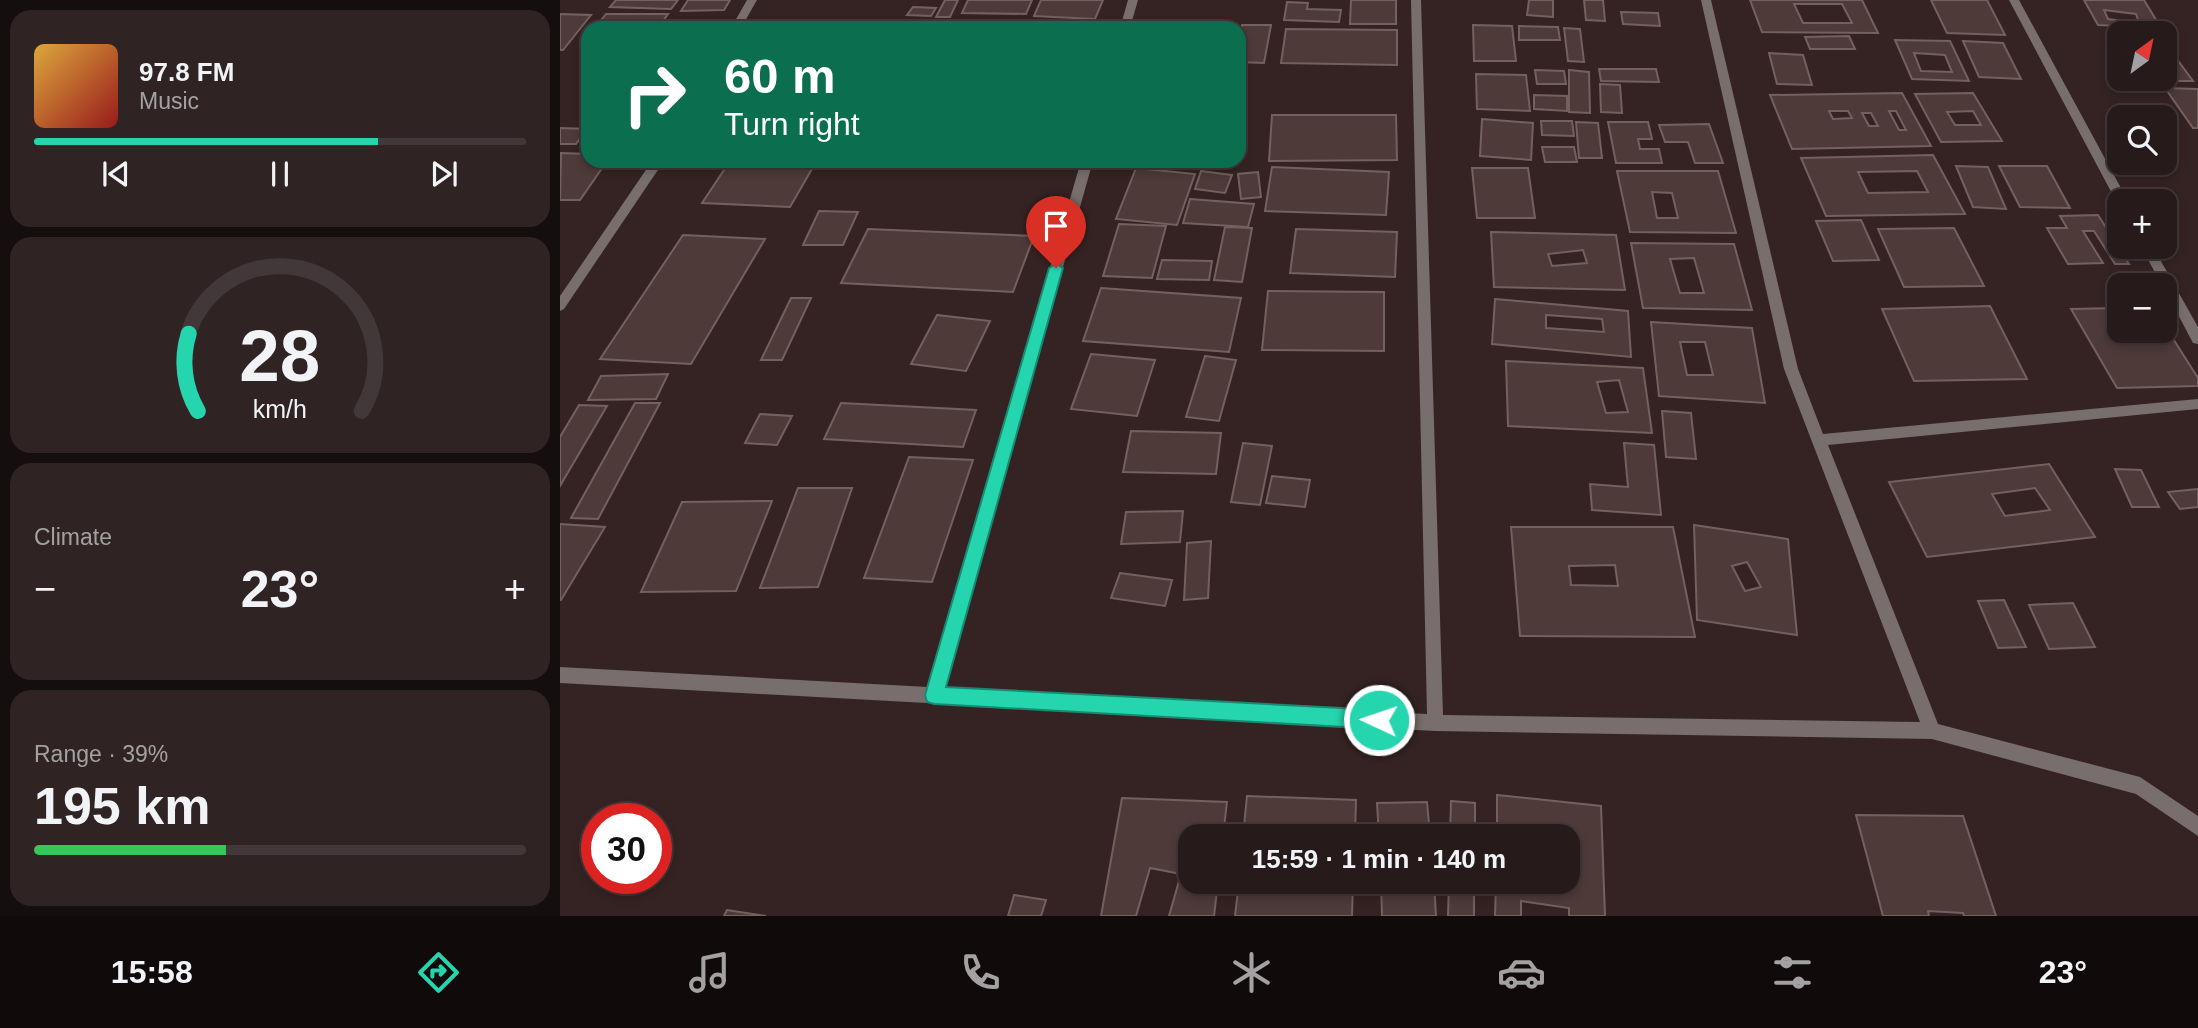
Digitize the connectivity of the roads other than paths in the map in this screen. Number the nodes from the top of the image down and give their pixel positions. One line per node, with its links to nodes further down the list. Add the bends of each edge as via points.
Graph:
1 (752, 0): 6 (street)
2 (1133, 0): 7 (street)
3 (1416, 0): 18 (street)
4 (1706, 0): 15 (street, via 1791,369)
5 (2014, 0): 10 (street)
6 (740, 21)
7 (1127, 21)
8 (653, 168): 12 (street)
9 (1085, 168): 17 (street)
10 (2116, 189)
11 (2154, 259): 13 (street)
12 (560, 306)
13 (2198, 339)
14 (2198, 404): 15 (street)
15 (1819, 440): 19 (street)
16 (560, 675): 17 (street)
17 (934, 695): 18 (street)
18 (1435, 723): 19 (street)
19 (1932, 731): 20 (street, via 2140,786)
20 (2198, 827)

